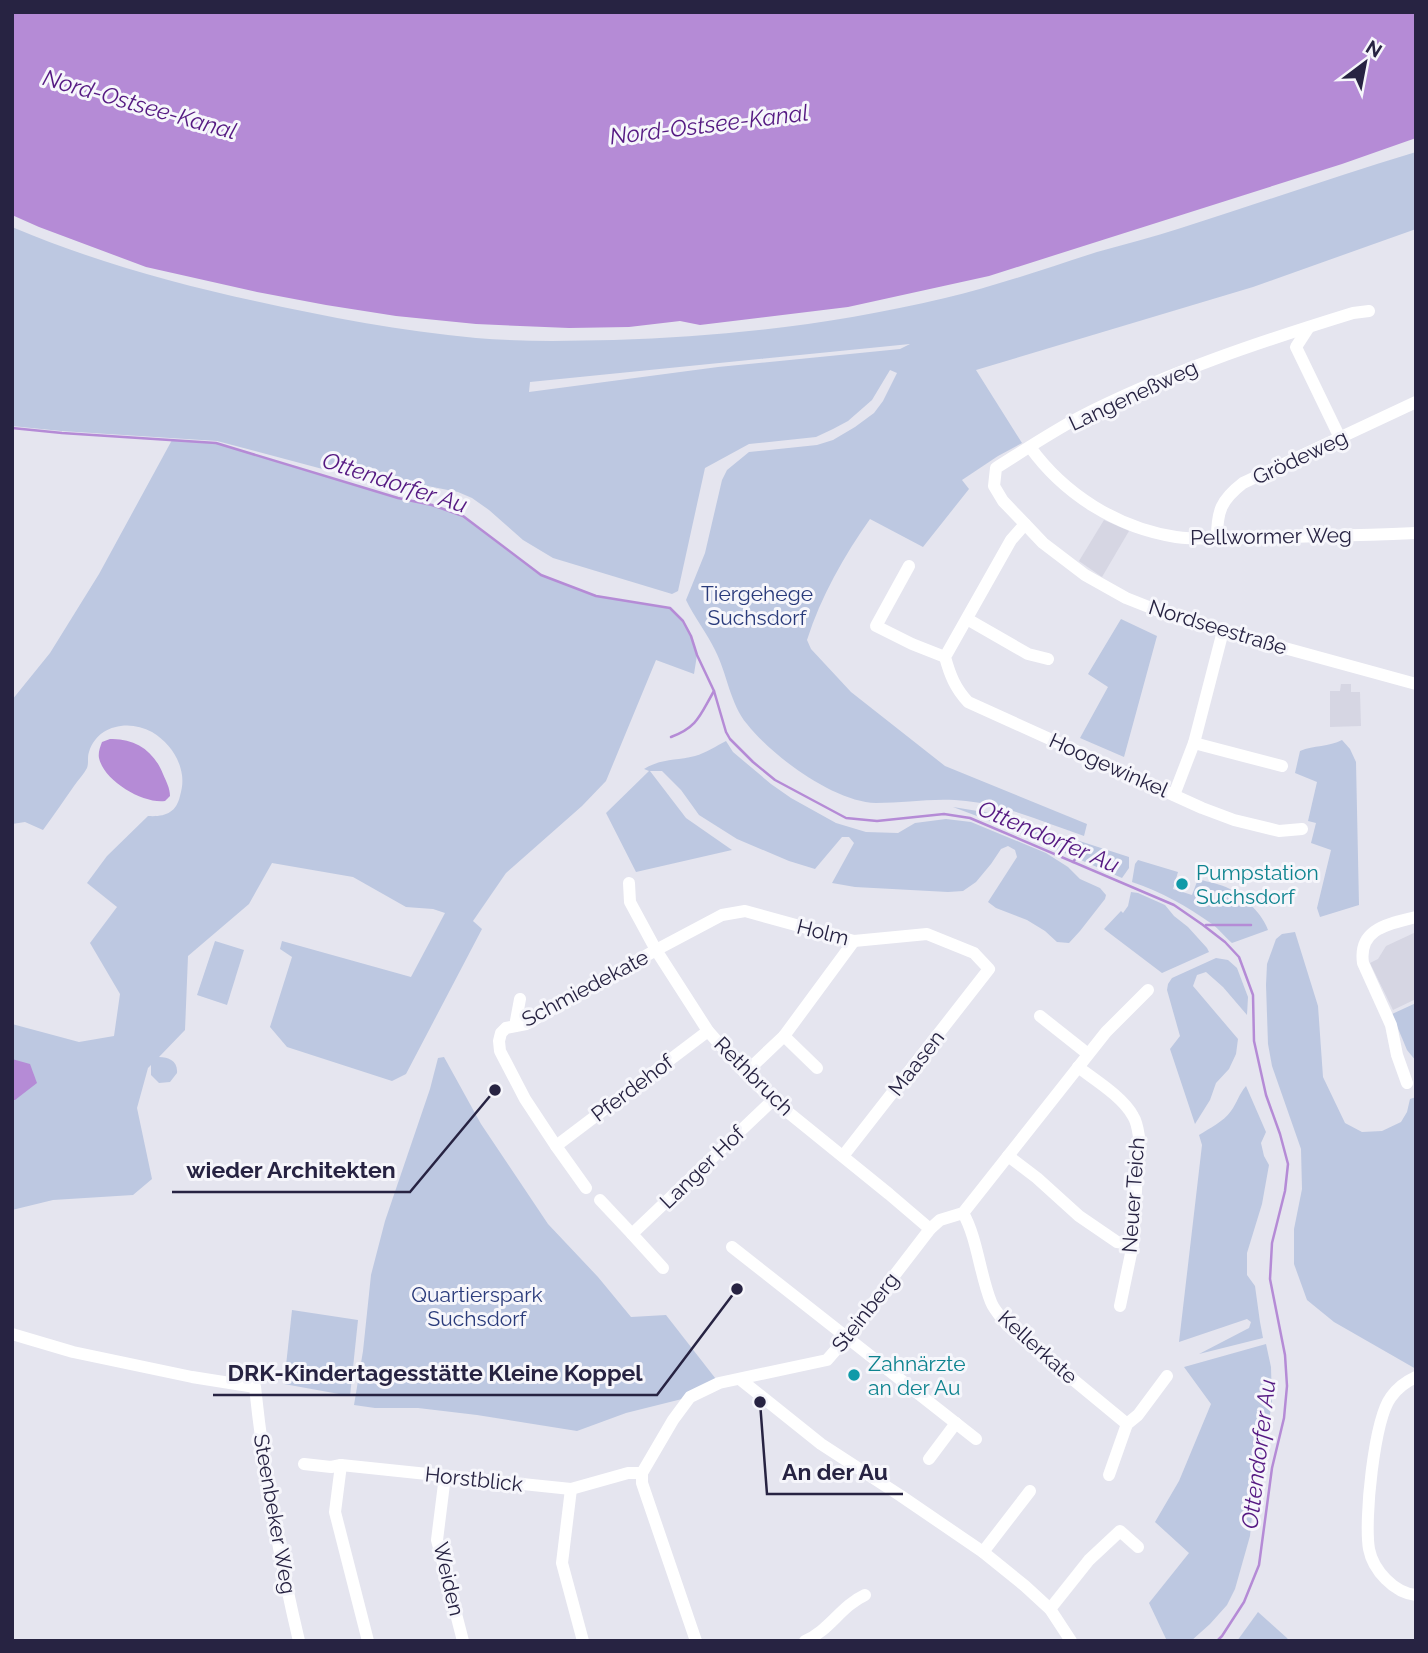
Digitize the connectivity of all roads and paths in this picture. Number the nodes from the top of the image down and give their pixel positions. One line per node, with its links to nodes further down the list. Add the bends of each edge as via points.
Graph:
1 (1369, 312): 2 (street, Langeneßweg)
2 (1309, 327): 3 (street, Langeneßweg); 4 (street)
3 (1277, 338): 4 (street); 7 (street, Langeneßweg, via 1123,396)
4 (1296, 347): 6 (street)
5 (1416, 402): 6 (street, Grödeweg)
6 (1340, 438): 11 (street, Grödeweg, via 1230,493 1218,514)
7 (1030, 447): 8 (street, Langeneßweg); 11 (street, Pellwormer Weg, via 1066,487 1101,511 1175,537)
8 (996, 468): 9 (street, Nordseestraße, via 994,486)
9 (1024, 524): 13 (street); 14 (street, Nordseestraße, via 1085,575 1126,598)
10 (1416, 533): 11 (street, Pellwormer Weg)
11 (1217, 538)
12 (909, 566): 15 (street, via 876,626)
13 (967, 618): 15 (street); 16 (street, via 1028,654)
14 (1223, 631): 17 (street, Nordseestraße); 18 (street)
15 (945, 657): 20 (street, Hoogewinkel, via 951,680 968,702)
16 (1048, 659)
17 (1416, 684)
18 (1194, 743): 19 (street); 20 (street)
19 (1282, 766)
20 (1174, 795): 21 (street, Hoogewinkel, via 1234,820 1279,831)
21 (1302, 830)
22 (629, 883): 25 (street, Rethbruch, via 630,902)
23 (1416, 917): 37 (street, via 1378,928 1365,940 1362,953 1391,1025)
24 (855, 941): 25 (street, Holm, via 745,911 722,915); 26 (street, Holm, via 928,934 974,953); 32 (street)
25 (656, 950): 30 (street, Schmiedekate); 31 (street, Rethbruch)
26 (989, 969): 40 (street, Maasen)
27 (1148, 990): 33 (street, Steinberg)
28 (520, 999): 30 (street, Schmiedekate)
29 (1040, 1016): 33 (street)
30 (515, 1026): 39 (street, Schmiedekate, via 501,1032 500,1051)
31 (708, 1031): 36 (street, Rethbruch); 39 (street, Pferdehof)
32 (784, 1036): 35 (street); 36 (street)
33 (1088, 1054): 34 (street, Steinberg)
34 (1078, 1067): 41 (street, Steinberg); 47 (street, Neuer Teich, via 1123,1103 1137,1126)
35 (817, 1068)
36 (745, 1073): 38 (street, Rethbruch)
37 (1407, 1083)
38 (773, 1100): 40 (street, Rethbruch); 46 (street, Langer Hof)
39 (556, 1146): 42 (street)
40 (843, 1156): 45 (street, Rethbruch)
41 (1008, 1156): 44 (street, Steinberg); 47 (street, via 1079,1216 1117,1242)
42 (586, 1188)
43 (600, 1200): 46 (street)
44 (963, 1213): 45 (street, Steinberg); 57 (street, Kellerkate, via 992,1305 1007,1325)
45 (929, 1229): 52 (street, Steinberg)
46 (632, 1234): 49 (street)
47 (1133, 1244): 50 (street, Neuer Teich)
48 (732, 1247): 52 (street)
49 (663, 1268)
50 (1120, 1306)
51 (12, 1334): 72 (street, Steenbeker Weg, via 73,1352 255,1387 262,1454)
52 (846, 1337): 55 (street, Steinberg, via 827,1360); 56 (street)
53 (1167, 1376): 57 (street)
54 (1416, 1377): 70 (street, via 1390,1399 1380,1420 1368,1517 1369,1550 1380,1574 1399,1590)
55 (741, 1380): 62 (street, Steinberg, via 719,1383 690,1397); 68 (street, via 821,1444)
56 (956, 1423): 58 (street); 59 (street)
57 (1127, 1424): 63 (street)
58 (976, 1439)
59 (929, 1459)
60 (304, 1464): 61 (street, Horstblick)
61 (341, 1465): 64 (street, Horstblick); 73 (street, via 335,1512)
62 (642, 1473): 65 (street, Horstblick); 76 (street)
63 (1110, 1475)
64 (445, 1476): 65 (street, Horstblick); 74 (street, Weiden, via 437,1540)
65 (571, 1489): 75 (street, via 562,1563)
66 (1030, 1491): 68 (street)
67 (1138, 1548): 71 (street, via 1120,1531 1089,1559)
68 (983, 1552): 71 (street)
69 (865, 1595): 77 (street)
70 (1416, 1595)
71 (1050, 1609): 78 (street)
72 (299, 1641)
73 (368, 1641)
74 (463, 1641)
75 (583, 1641)
76 (696, 1641)
77 (804, 1641)
78 (1071, 1641)

